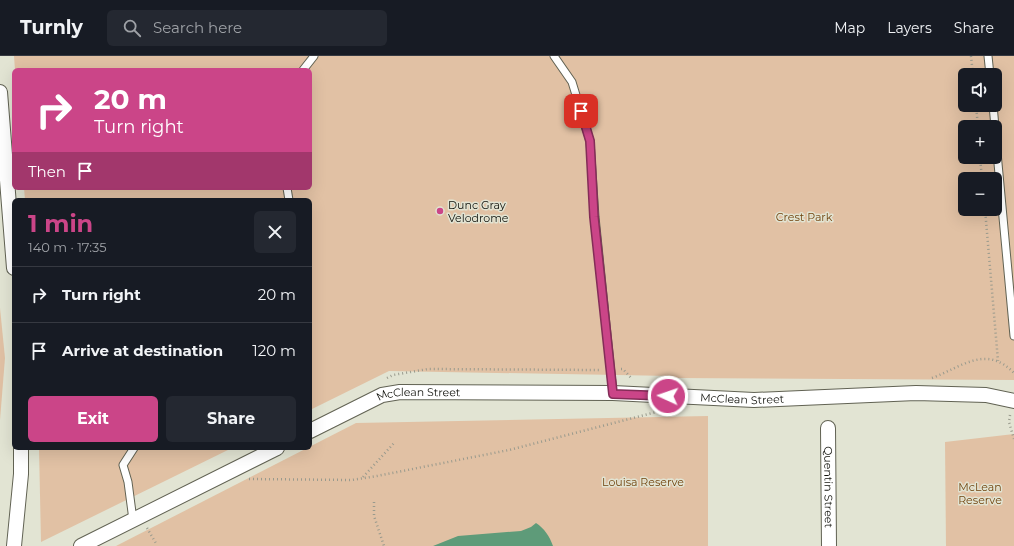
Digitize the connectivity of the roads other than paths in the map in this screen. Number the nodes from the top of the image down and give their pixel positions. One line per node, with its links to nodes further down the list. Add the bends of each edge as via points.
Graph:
1 (314, 56): 4 (lane)
2 (554, 56): 10 (lane, via 572,82 590,141 594,217)
3 (988, 56): 5 (lane)
4 (305, 68)
5 (989, 68)
6 (0, 92): 8 (street)
7 (998, 164): 9 (lane)
8 (12, 243)
9 (1014, 336)
10 (613, 394): 11 (street, McClean Street, via 754,400 916,393 986,395); 13 (street, McClean Street, via 400,392 382,395)
11 (1014, 400)
12 (828, 428): 20 (street, Quentin Street)
13 (312, 430)
14 (21, 450): 18 (street)
15 (133, 450): 17 (lane, via 123,465)
16 (273, 450): 17 (street)
17 (133, 520): 19 (street)
18 (14, 546)
19 (81, 546)
20 (829, 546)

